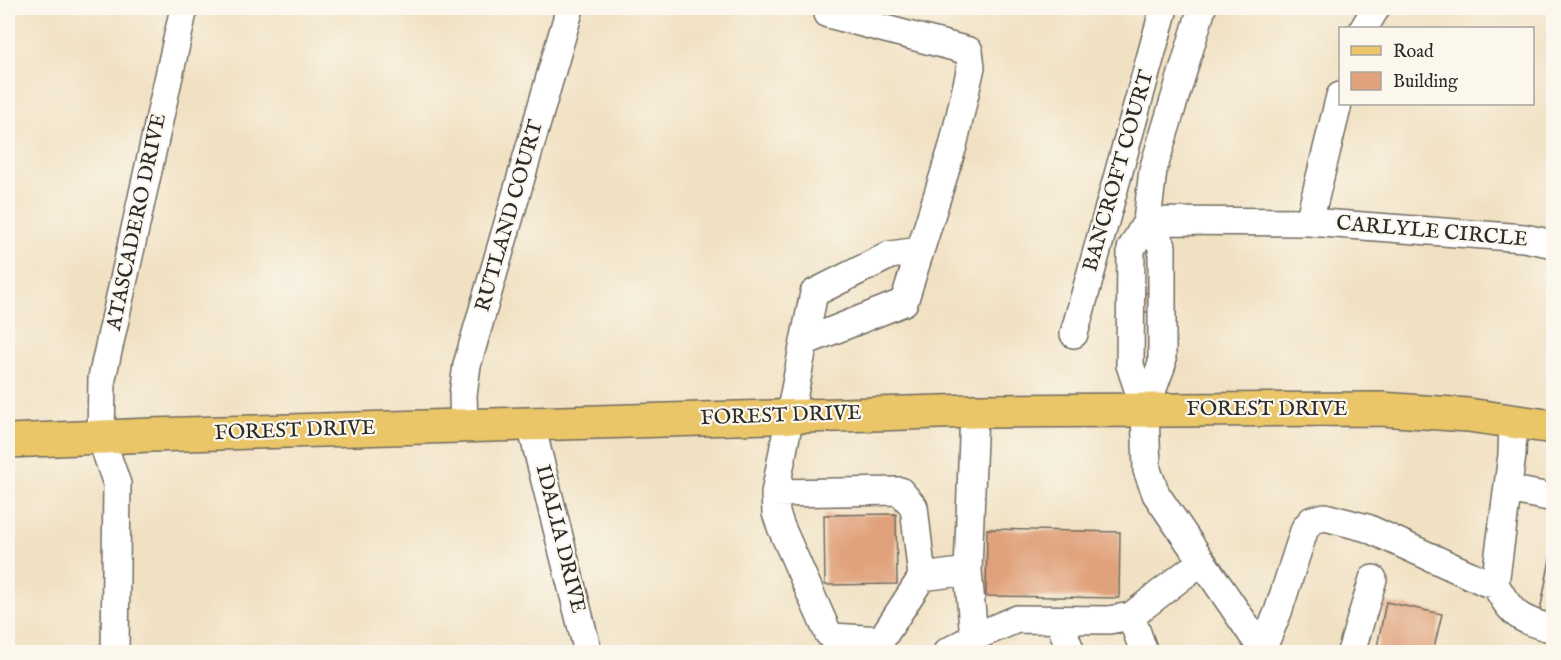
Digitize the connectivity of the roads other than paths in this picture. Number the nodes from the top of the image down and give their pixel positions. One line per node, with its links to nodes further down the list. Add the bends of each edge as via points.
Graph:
1 (184, 8): 22 (street, ATASCADERO DRIVE, via 102,378)
2 (570, 8): 20 (street, RUTLAND COURT, via 467,365)
3 (1164, 8): 13 (street, BANCROFT COURT)
4 (1202, 8): 9 (street, via 1154,170)
5 (1376, 8): 7 (street)
6 (828, 14): 12 (street, via 969,51 971,67 953,146)
7 (1365, 27)
8 (1339, 104): 10 (street, CARLYLE CIRCLE)
9 (1147, 221): 10 (street, CARLYLE CIRCLE); 15 (street, via 1162,246 1162,364)
10 (1309, 222): 11 (street, CARLYLE CIRCLE, via 1524,238)
11 (1554, 244)
12 (920, 251): 14 (street, via 904,302); 14 (street, via 890,255 814,293)
13 (1074, 334)
14 (804, 342): 17 (street)
15 (1145, 410): 16 (main road, FOREST DRIVE); 18 (main road, FOREST DRIVE, via 1380,409); 27 (street, via 1147,470 1156,494)
16 (975, 411): 17 (main road, FOREST DRIVE); 28 (street)
17 (790, 416): 19 (main road, FOREST DRIVE); 25 (street)
18 (1514, 421): 21 (main road, FOREST DRIVE); 24 (street)
19 (531, 425): 20 (main road, FOREST DRIVE); 38 (street, IDALIA DRIVE)
20 (464, 427): 22 (main road, FOREST DRIVE)
21 (1554, 427)
22 (101, 438): 23 (main road, FOREST DRIVE); 37 (street, via 117,484)
23 (8, 441)
24 (1508, 489): 26 (street); 31 (street)
25 (775, 493): 29 (street, via 900,491 914,507); 29 (street, via 781,527 831,636 881,640)
26 (1554, 498)
27 (1202, 561): 32 (street); 36 (street)
28 (968, 571): 29 (street); 35 (street)
29 (922, 577)
30 (1373, 579): 42 (street)
31 (1495, 584): 34 (street, via 1508,608 1528,622); 36 (street, via 1367,528 1325,517 1312,520 1305,528)
32 (1131, 616): 33 (street); 41 (street)
33 (1059, 620): 35 (street, via 1017,619); 40 (street)
34 (1554, 630)
35 (974, 637): 39 (street)
36 (1263, 651)
37 (115, 652)
38 (588, 652)
39 (947, 652)
40 (1071, 652)
41 (1144, 652)
42 (1351, 652)

